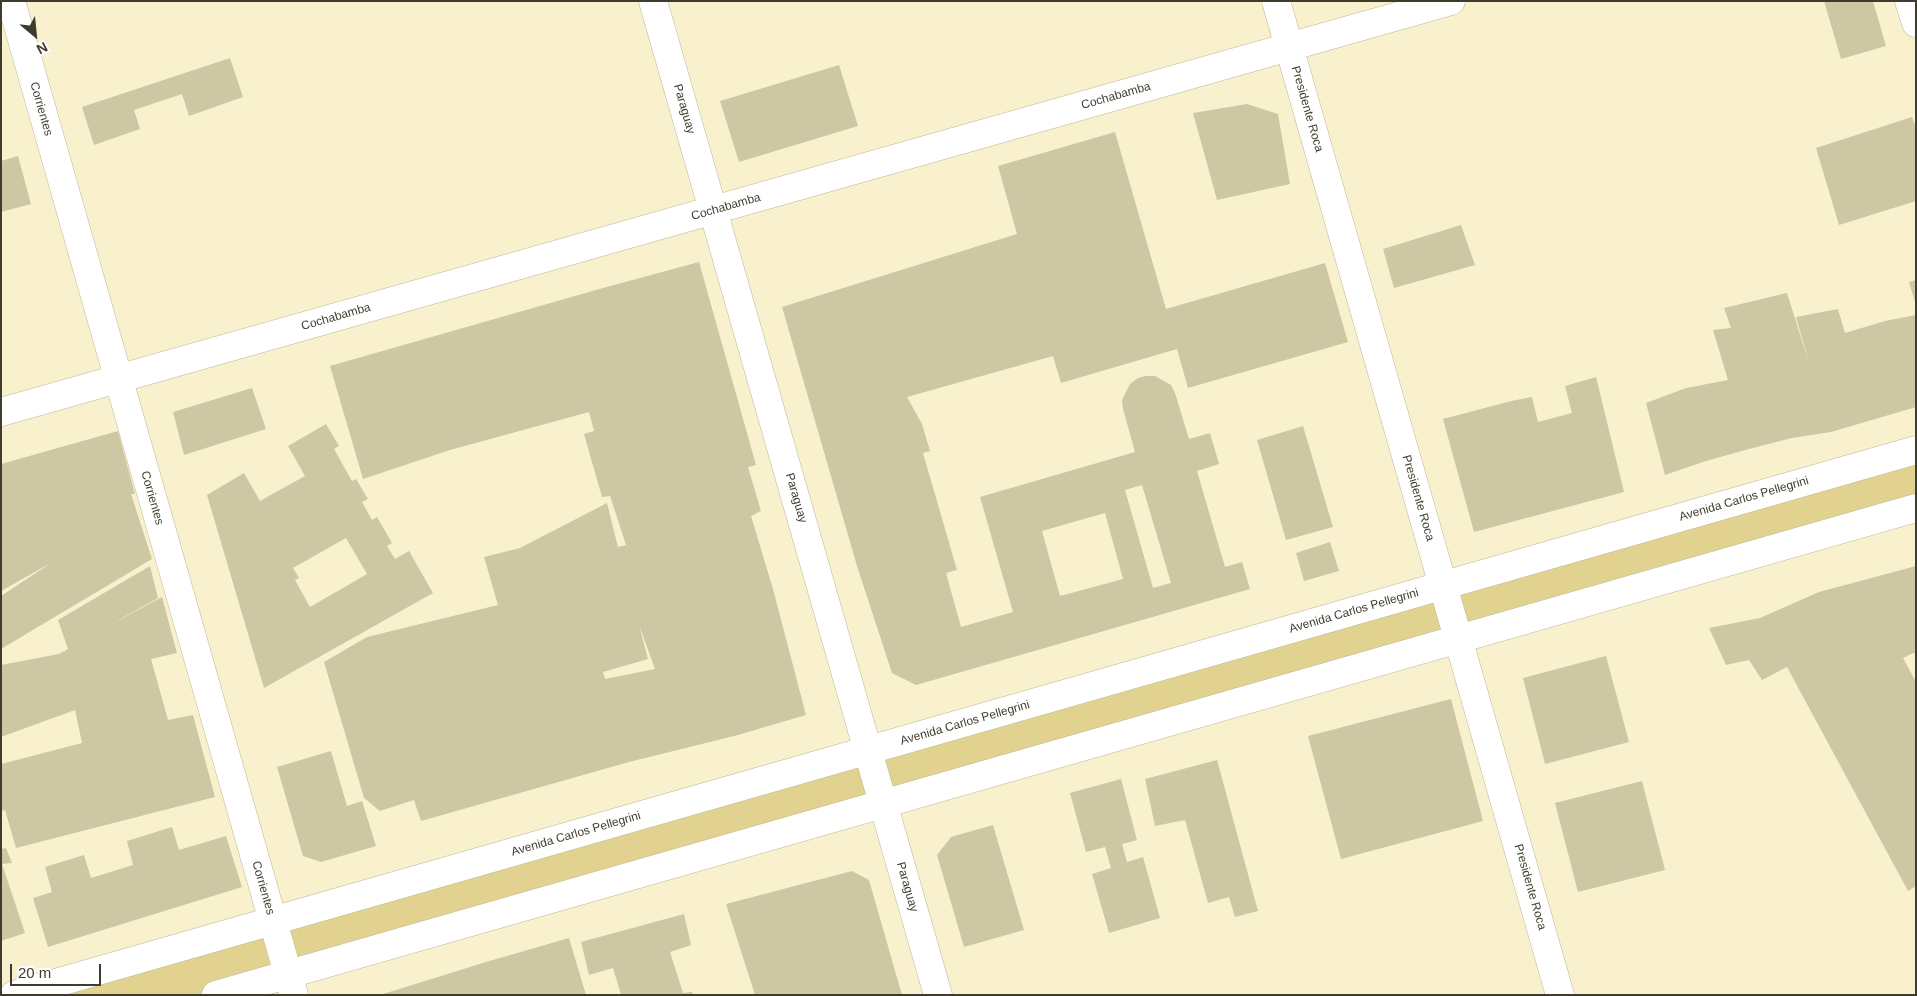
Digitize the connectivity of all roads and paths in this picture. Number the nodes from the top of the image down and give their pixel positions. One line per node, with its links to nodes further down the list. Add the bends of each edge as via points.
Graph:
1 (11, 1): 9 (main road, Corrientes)
2 (653, 1): 8 (main road, Paraguay)
3 (1276, 1): 7 (main road, Presidente Roca)
4 (1451, 1): 7 (main road, Cochabamba)
5 (1909, 1): 6 (main road)
6 (1916, 23)
7 (1289, 47): 8 (main road, Cochabamba); 13 (main road, Presidente Roca)
8 (713, 210): 9 (main road, Cochabamba); 15 (main road, Paraguay)
9 (118, 378): 10 (main road, Cochabamba); 17 (main road, Corrientes)
10 (1, 412)
11 (1916, 450): 13 (main road, Avenida Carlos Pellegrini)
12 (1916, 508): 14 (main road)
13 (1443, 586): 14 (main road, Presidente Roca); 15 (main road, Avenida Carlos Pellegrini)
14 (1458, 639): 16 (main road); 22 (main road, Presidente Roca)
15 (868, 750): 16 (main road, Paraguay); 17 (main road, Avenida Carlos Pellegrini)
16 (883, 804): 18 (main road); 21 (main road, Paraguay)
17 (272, 921): 18 (main road, Corrientes); 19 (main road, Avenida Carlos Pellegrini)
18 (291, 984): 20 (main road)
19 (14, 995)
20 (216, 995)
21 (938, 995)
22 (1560, 995)

